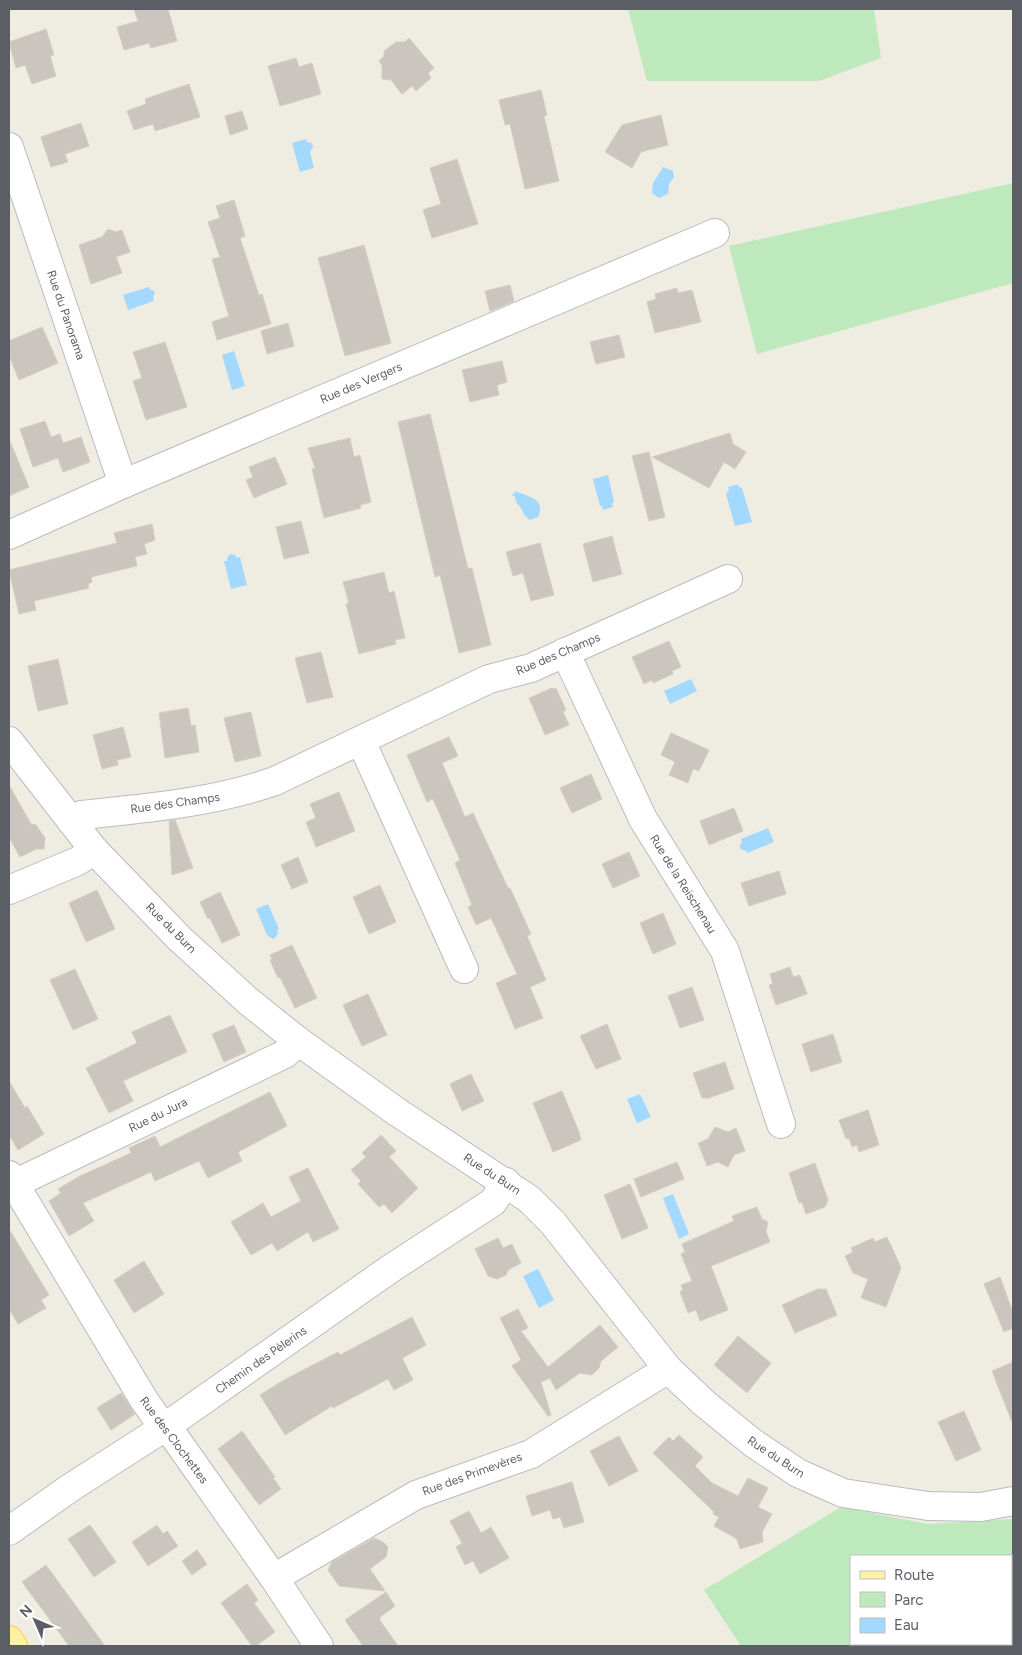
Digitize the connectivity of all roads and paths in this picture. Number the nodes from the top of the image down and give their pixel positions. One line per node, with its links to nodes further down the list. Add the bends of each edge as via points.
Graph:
1 (9, 147): 3 (street, Rue du Panorama)
2 (715, 232): 3 (street, Rue des Vergers)
3 (123, 484): 4 (street, Rue des Vergers)
4 (9, 535)
5 (728, 579): 6 (street, Rue des Champs)
6 (565, 652): 8 (street, Rue des Champs, via 531,668 489,679); 14 (street, Rue de la Reischenau, via 642,818 725,951)
7 (9, 741): 9 (street, Rue du Burn)
8 (361, 741): 9 (street, Rue des Champs, via 244,792 184,804 81,815); 12 (street)
9 (72, 822): 10 (street, Rue du Burn)
10 (94, 850): 11 (street, via 78,861); 13 (street, Rue du Burn, via 180,939)
11 (9, 890)
12 (464, 970)
13 (298, 1041): 15 (street, Rue du Jura, via 285,1054); 16 (street, Rue du Burn, via 397,1112)
14 (781, 1124)
15 (11, 1180): 18 (street, Rue des Clochettes, via 144,1400)
16 (506, 1182): 17 (street, Rue du Burn, via 554,1223); 18 (street, Chemin des Pèlerins, via 493,1202 390,1268)
17 (668, 1368): 19 (street, Rue du Burn, via 753,1444 798,1473 843,1493 928,1506 981,1507); 21 (street, Rue des Primevères, via 531,1454 416,1495)
18 (165, 1427): 20 (street, Chemin des Pèlerins); 21 (street, Rue des Clochettes)
19 (1013, 1501)
20 (9, 1531)
21 (274, 1578): 24 (street, Rue des Clochettes)
22 (9, 1640): 23 (main road)
23 (13, 1646)
24 (319, 1646)

